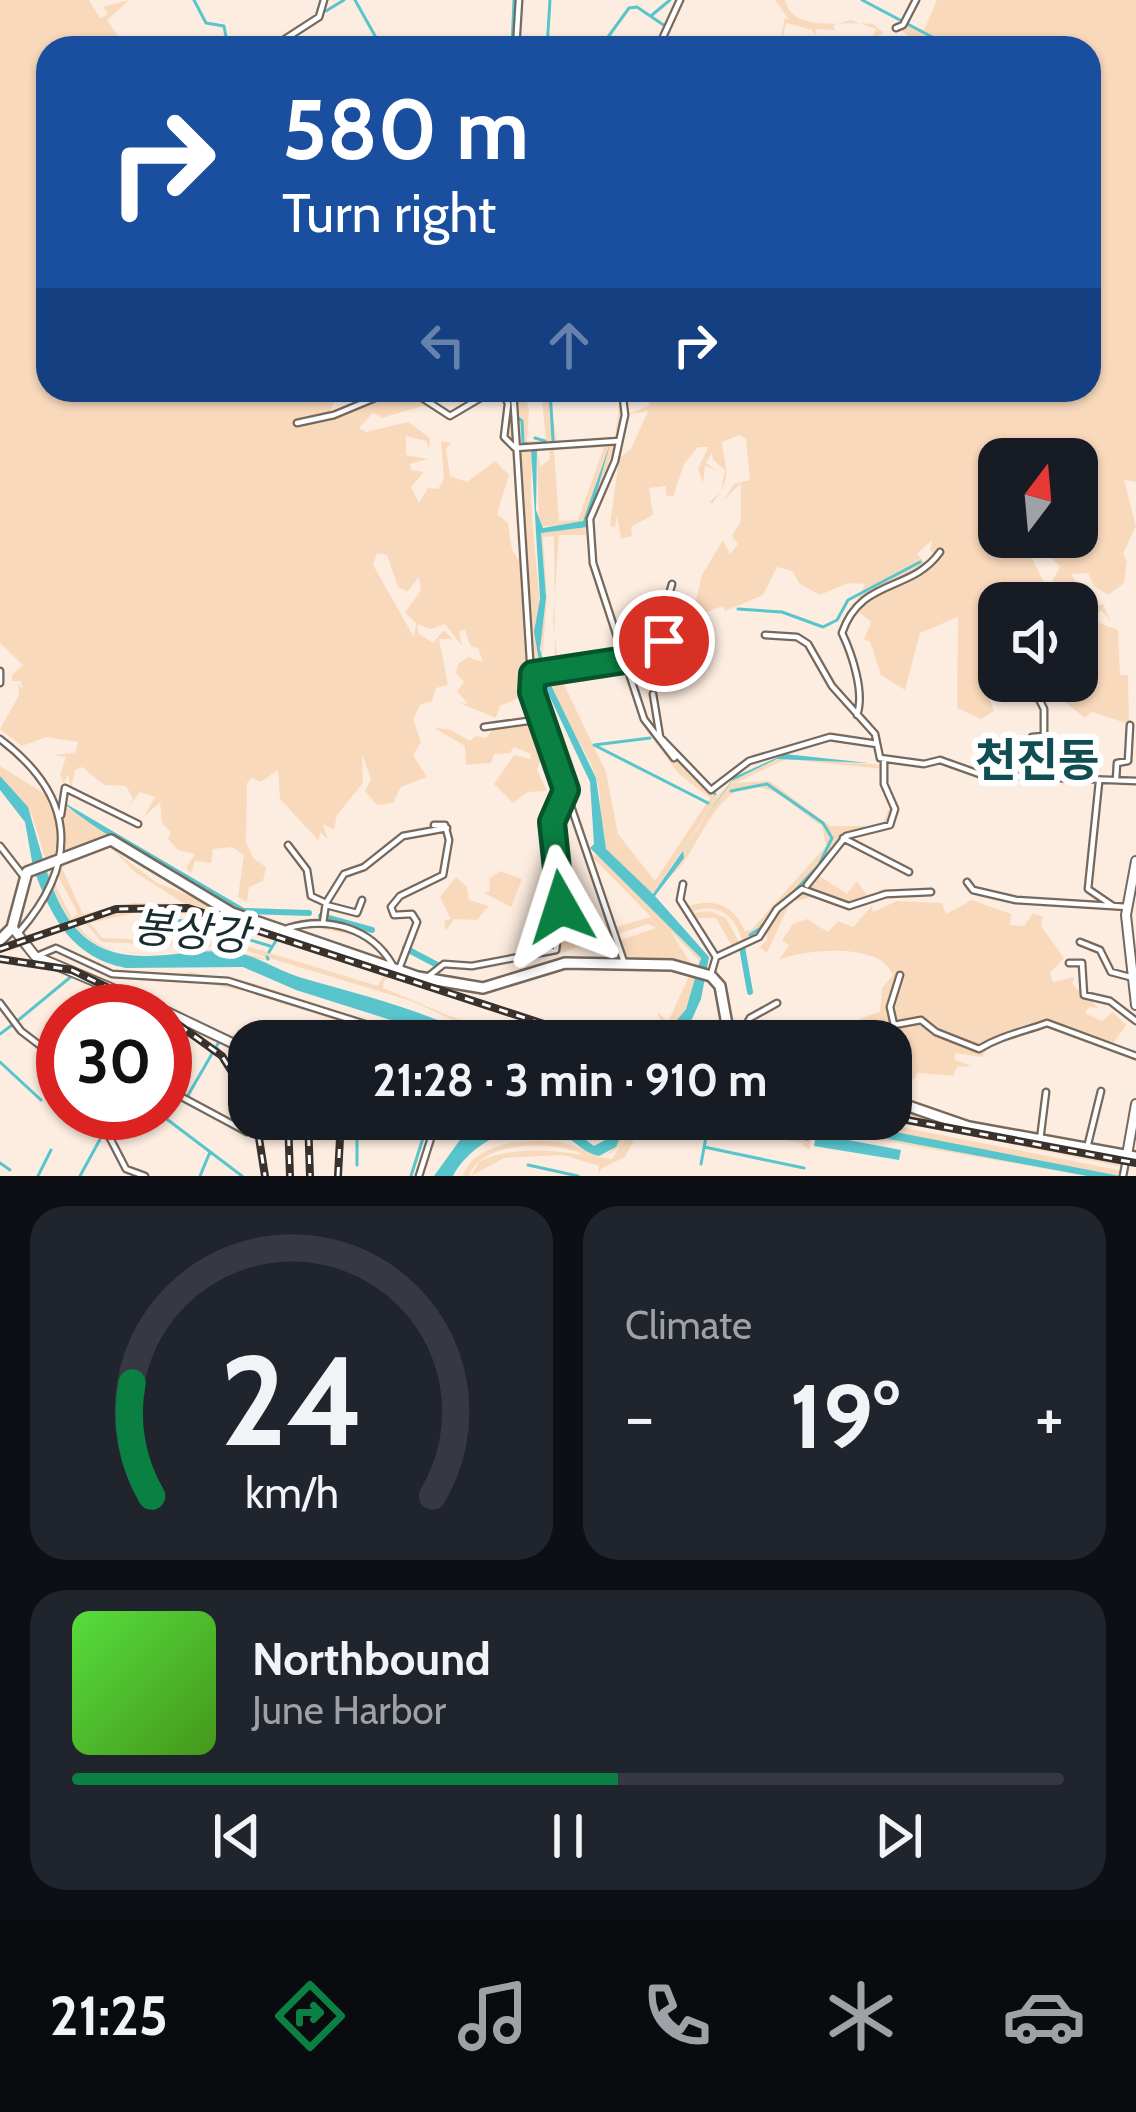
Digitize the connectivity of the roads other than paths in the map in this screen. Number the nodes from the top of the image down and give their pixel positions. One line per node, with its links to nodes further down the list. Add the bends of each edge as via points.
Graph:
1 (324, 0): 6 (street, via 320,17)
2 (519, 0): 7 (street)
3 (680, 0): 8 (street)
4 (916, 0): 5 (street)
5 (896, 28)
6 (290, 36)
7 (517, 36)
8 (664, 36)
9 (365, 402): 15 (street)
10 (428, 402): 11 (street, via 450,416)
11 (480, 402)
12 (508, 402): 17 (street)
13 (508, 402): 17 (street, via 504,437)
14 (623, 402): 16 (street)
15 (297, 423)
16 (616, 441): 17 (street); 21 (street, via 590,524 594,573)
17 (517, 449): 23 (street)
18 (940, 551): 27 (street, via 917,574 887,583 853,608 842,633 861,703)
19 (672, 584): 21 (street, via 651,610 664,643)
20 (765, 634): 27 (street, via 808,644)
21 (628, 659): 23 (street); 33 (street, via 648,729)
22 (0, 671): 24 (street)
23 (536, 674): 28 (street, via 532,692)
24 (0, 683)
25 (653, 694): 33 (street, via 660,736)
26 (1040, 702): 35 (street, via 1044,736 1032,737)
27 (857, 715): 32 (street)
28 (542, 719): 30 (street); 39 (street)
29 (1130, 725): 37 (street, via 1128,761 1117,763)
30 (484, 727)
31 (0, 739): 40 (street, via 47,783)
32 (877, 744): 33 (street, via 830,737 749,761 714,790); 34 (street)
33 (675, 756)
34 (884, 759): 35 (street); 44 (street, via 895,809 890,825)
35 (1030, 777): 36 (street)
36 (1099, 780): 37 (street); 57 (street, via 1088,889)
37 (1116, 780): 38 (street)
38 (1136, 781)
39 (566, 790): 64 (street, via 552,822 562,893); 69 (street)
40 (60, 818): 41 (street, via 65,788); 47 (street)
41 (138, 824)
42 (434, 825): 43 (street)
43 (447, 828): 56 (street, via 387,845 344,874); 70 (street, via 443,875 392,905 394,914 417,922)
44 (844, 838): 49 (street); 53 (street)
45 (288, 845): 56 (street, via 309,874 311,896)
46 (0, 846): 50 (street)
47 (60, 858): 50 (main road); 60 (street, via 44,900); 61 (main road, via 111,840 232,913)
48 (1136, 861): 58 (street)
49 (909, 872)
50 (26, 874): 60 (main road)
51 (967, 882): 57 (street, via 1004,898)
52 (683, 884): 66 (street, via 680,901)
53 (806, 888): 54 (street, via 847,905); 66 (street, via 781,905 759,937)
54 (931, 892)
55 (362, 900): 56 (street, via 356,913)
56 (326, 904): 59 (street)
57 (1113, 906): 58 (street)
58 (1132, 907): 74 (street)
59 (324, 919): 61 (street); 70 (street, via 368,936)
60 (16, 929): 62 (main road); 65 (street)
61 (283, 930): 70 (main road)
62 (0, 940)
63 (1080, 942): 74 (street, via 1100,950 1111,972)
64 (557, 955): 67 (street); 73 (street, via 445,964)
65 (37, 956): 75 (street); 79 (street, via 58,948 112,974 237,983)
66 (716, 957): 71 (street)
67 (575, 963): 69 (main road); 73 (main road, via 479,988)
68 (1069, 963): 82 (street, via 1082,963 1084,995 1110,1001)
69 (625, 965): 71 (main road)
70 (396, 968): 73 (main road)
71 (705, 974): 80 (main road, via 721,990)
72 (900, 975): 86 (street, via 890,1007 894,1025 921,1020 979,1049 997,1035 1047,1023)
73 (429, 977)
74 (1130, 977): 78 (street)
75 (102, 984)
76 (0, 1003): 85 (street)
77 (777, 1004): 81 (street)
78 (1136, 1005)
79 (353, 1020)
80 (729, 1020)
81 (749, 1020)
82 (1136, 1021)
83 (192, 1024): 84 (street)
84 (228, 1041)
85 (36, 1042)
86 (1136, 1056)
87 (1102, 1091): 96 (street)
88 (1046, 1092): 95 (street)
89 (192, 1102): 92 (street)
90 (1136, 1104): 97 (street)
91 (912, 1108): 95 (main road)
92 (228, 1122)
93 (112, 1140): 99 (street, via 127,1170)
94 (430, 1140): 100 (street)
95 (1040, 1140): 96 (main road)
96 (1087, 1148): 97 (main road)
97 (1131, 1156): 98 (street)
98 (1123, 1175)
99 (145, 1176)
100 (419, 1176)

